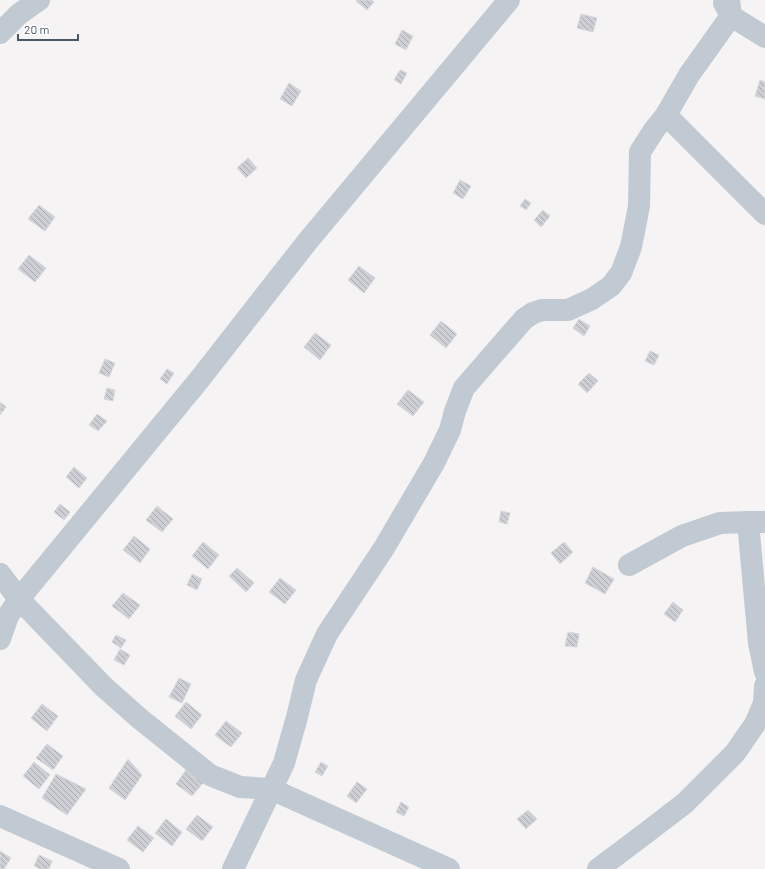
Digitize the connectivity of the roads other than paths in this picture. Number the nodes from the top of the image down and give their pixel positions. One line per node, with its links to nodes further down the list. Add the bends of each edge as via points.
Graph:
1 (39, 0): 4 (street, via 19,14)
2 (509, 0): 11 (street, via 307,242 199,380)
3 (727, 5): 5 (street); 6 (street)
4 (0, 33)
5 (765, 37)
6 (666, 115): 7 (street); 15 (street, via 640,152 639,206 631,247 621,273 611,286 568,310 542,310 524,319 464,388 450,430 434,463 317,654 306,680 284,763)
7 (765, 214)
8 (756, 522): 9 (street, via 720,523 682,536); 13 (street, via 760,643)
9 (629, 565)
10 (0, 574): 11 (street)
11 (19, 599): 12 (street, via 8,616); 15 (street, via 104,687 210,775 240,787)
12 (0, 639)
13 (765, 672)
14 (765, 686): 20 (street, via 764,703 755,724 735,753 685,803)
15 (271, 789): 18 (street); 19 (street)
16 (0, 816): 17 (street)
17 (120, 869)
18 (233, 869)
19 (449, 869)
20 (598, 869)

